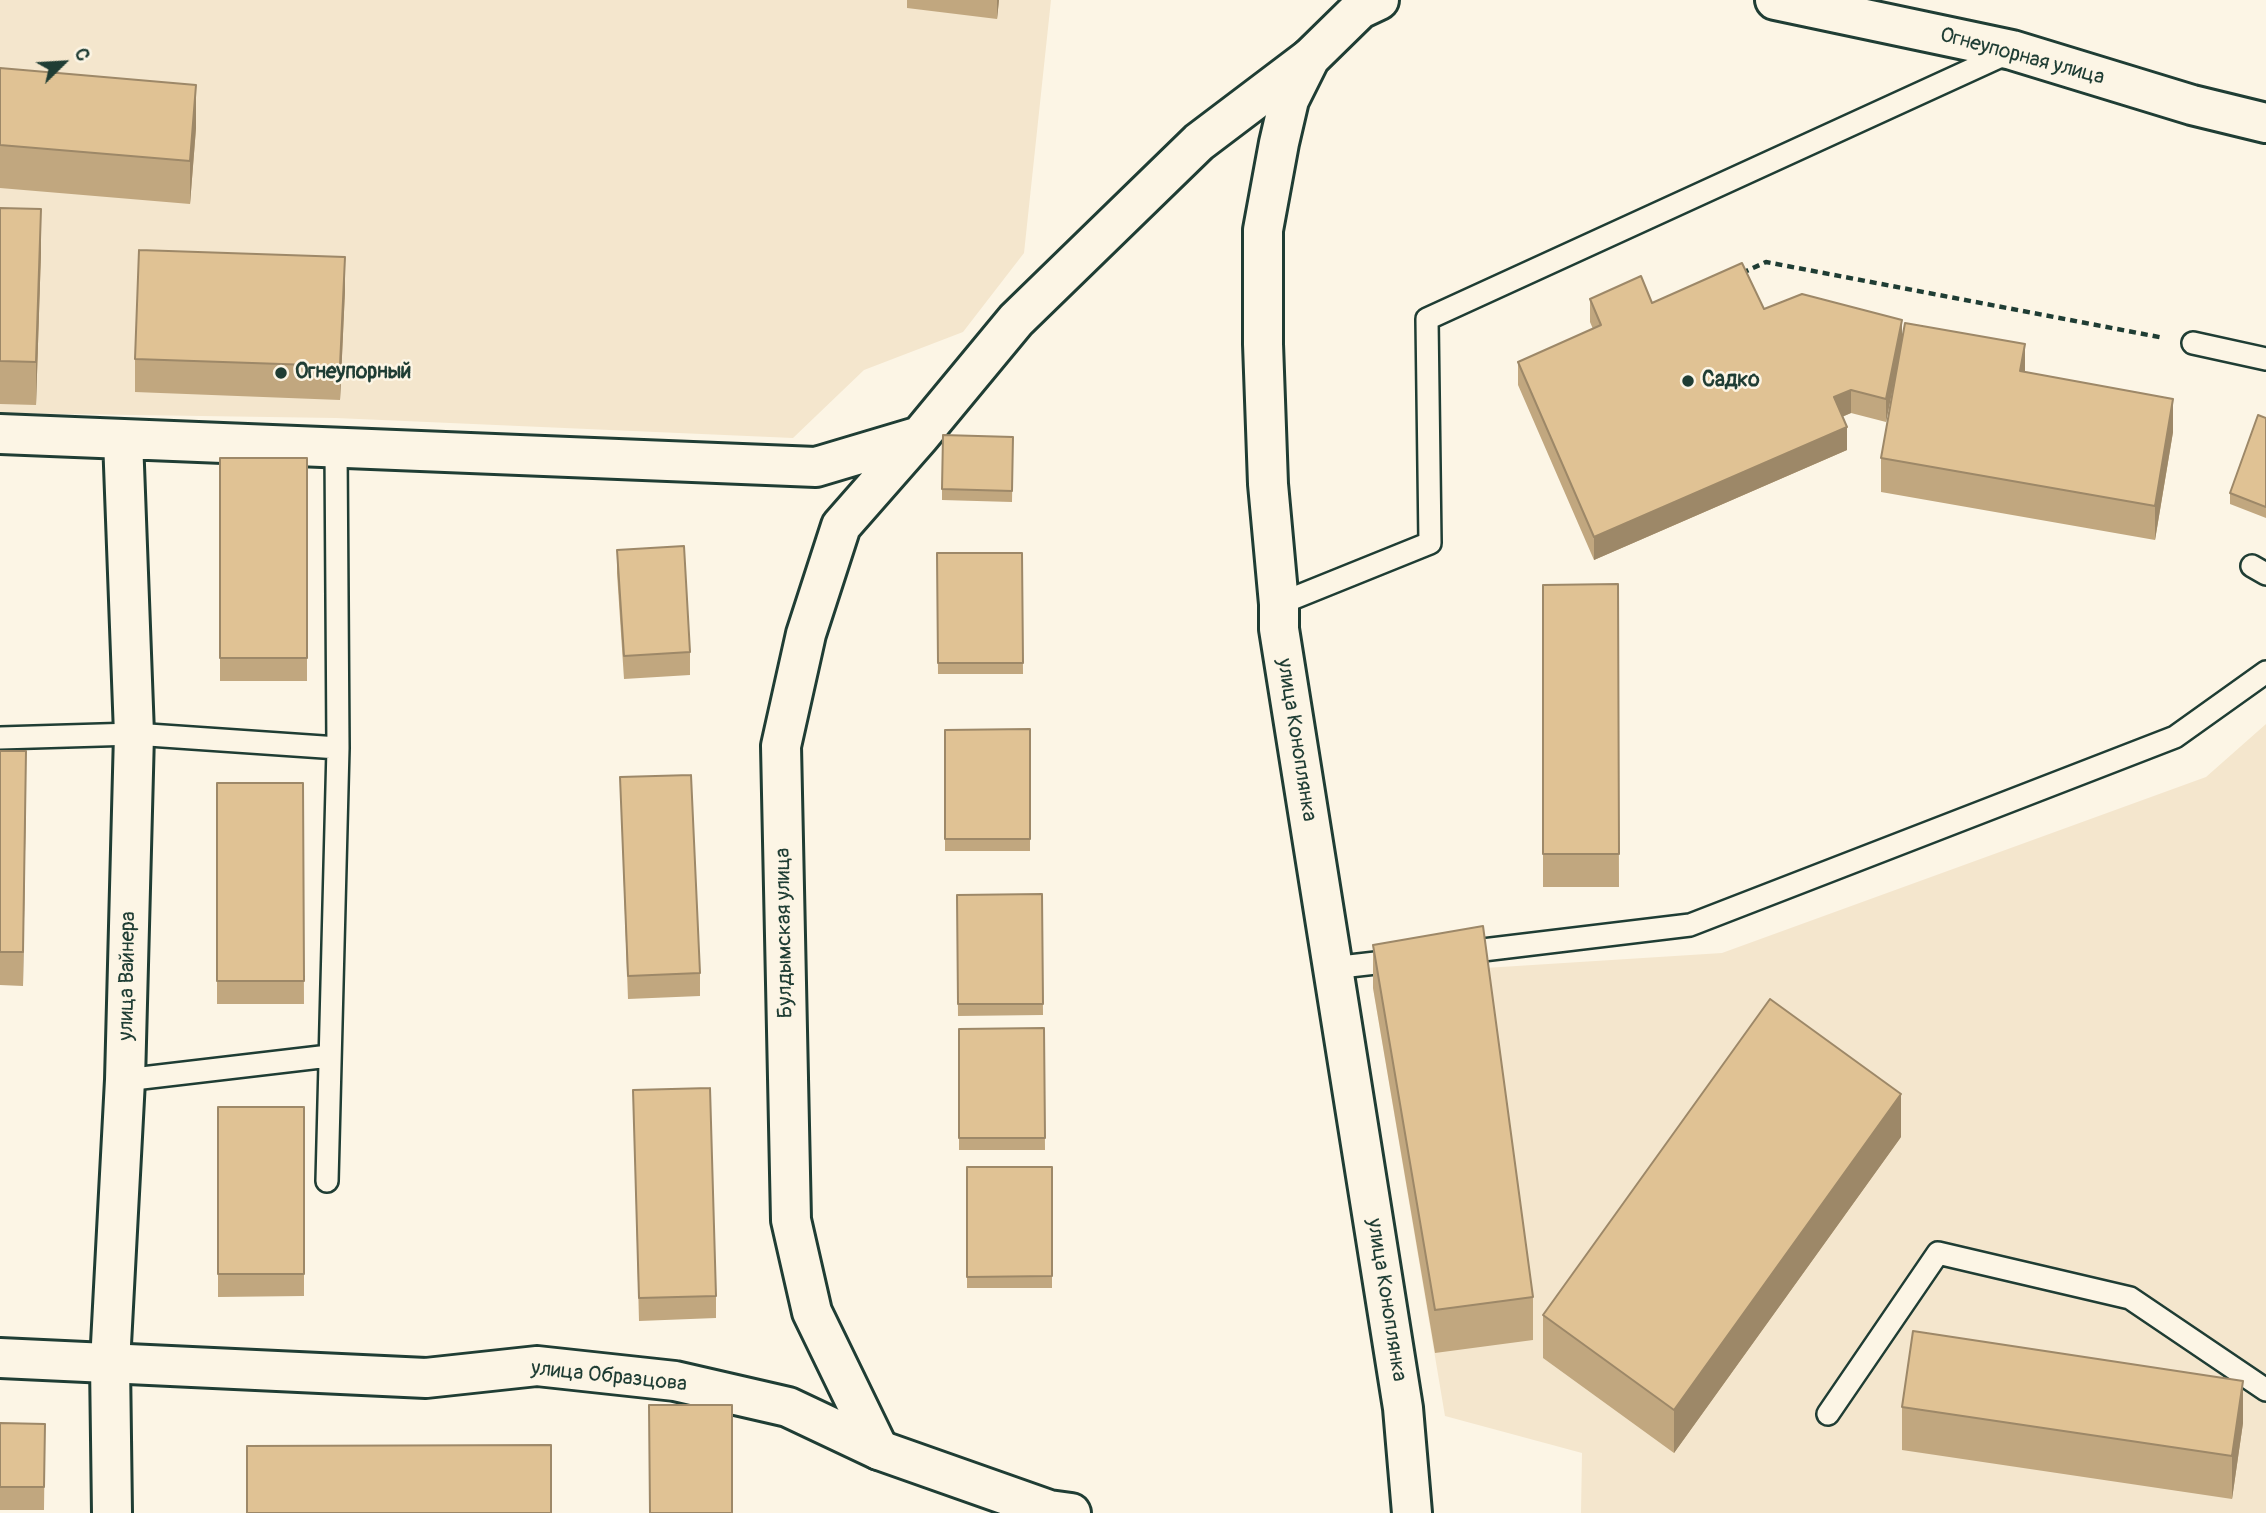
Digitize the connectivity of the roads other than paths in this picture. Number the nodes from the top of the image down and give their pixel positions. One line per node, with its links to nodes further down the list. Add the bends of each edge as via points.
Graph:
1 (1378, 0): 4 (street, улица Коноплянка, via 1360,9)
2 (1775, 0): 3 (street, Огнеупорная улица)
3 (2012, 50): 5 (street, Огнеупорная улица); 12 (lane, via 1427,319 1430,543)
4 (1310, 58): 9 (street, Булдымская улица, via 1199,142 1016,320); 12 (street, улица Коноплянка, via 1289,100 1264,230 1268,484)
5 (2266, 123)
6 (2193, 343): 7 (lane)
7 (2266, 359)
8 (0, 434): 10 (street)
9 (920, 436): 11 (street, via 816,467); 25 (street, Булдымская улица, via 841,526 806,634 781,746 791,1220 811,1312)
10 (123, 439): 11 (street); 14 (street, улица Вайнера)
11 (336, 447): 16 (lane)
12 (1279, 604): 17 (street, улица Коноплянка, via 1279,629)
13 (2266, 672): 17 (lane, via 2175,737 1690,925)
14 (134, 734): 15 (lane); 16 (lane); 19 (street, улица Вайнера)
15 (0, 738)
16 (338, 748): 18 (lane)
17 (1332, 968): 28 (street, улица Коноплянка, via 1403,1408)
18 (329, 1056): 19 (lane); 20 (lane)
19 (125, 1080): 22 (street, улица Вайнера)
20 (327, 1181)
21 (0, 1358): 22 (street, улица Образцова)
22 (110, 1363): 25 (street, улица Образцова, via 426,1378 537,1366 676,1381 788,1407); 26 (street, улица Вайнера)
23 (2266, 1390): 24 (lane, via 2130,1298 1938,1253)
24 (1828, 1414)
25 (878, 1450): 27 (street, улица Образцова, via 1049,1510)
26 (112, 1513)
27 (1071, 1513)
28 (1412, 1513)

